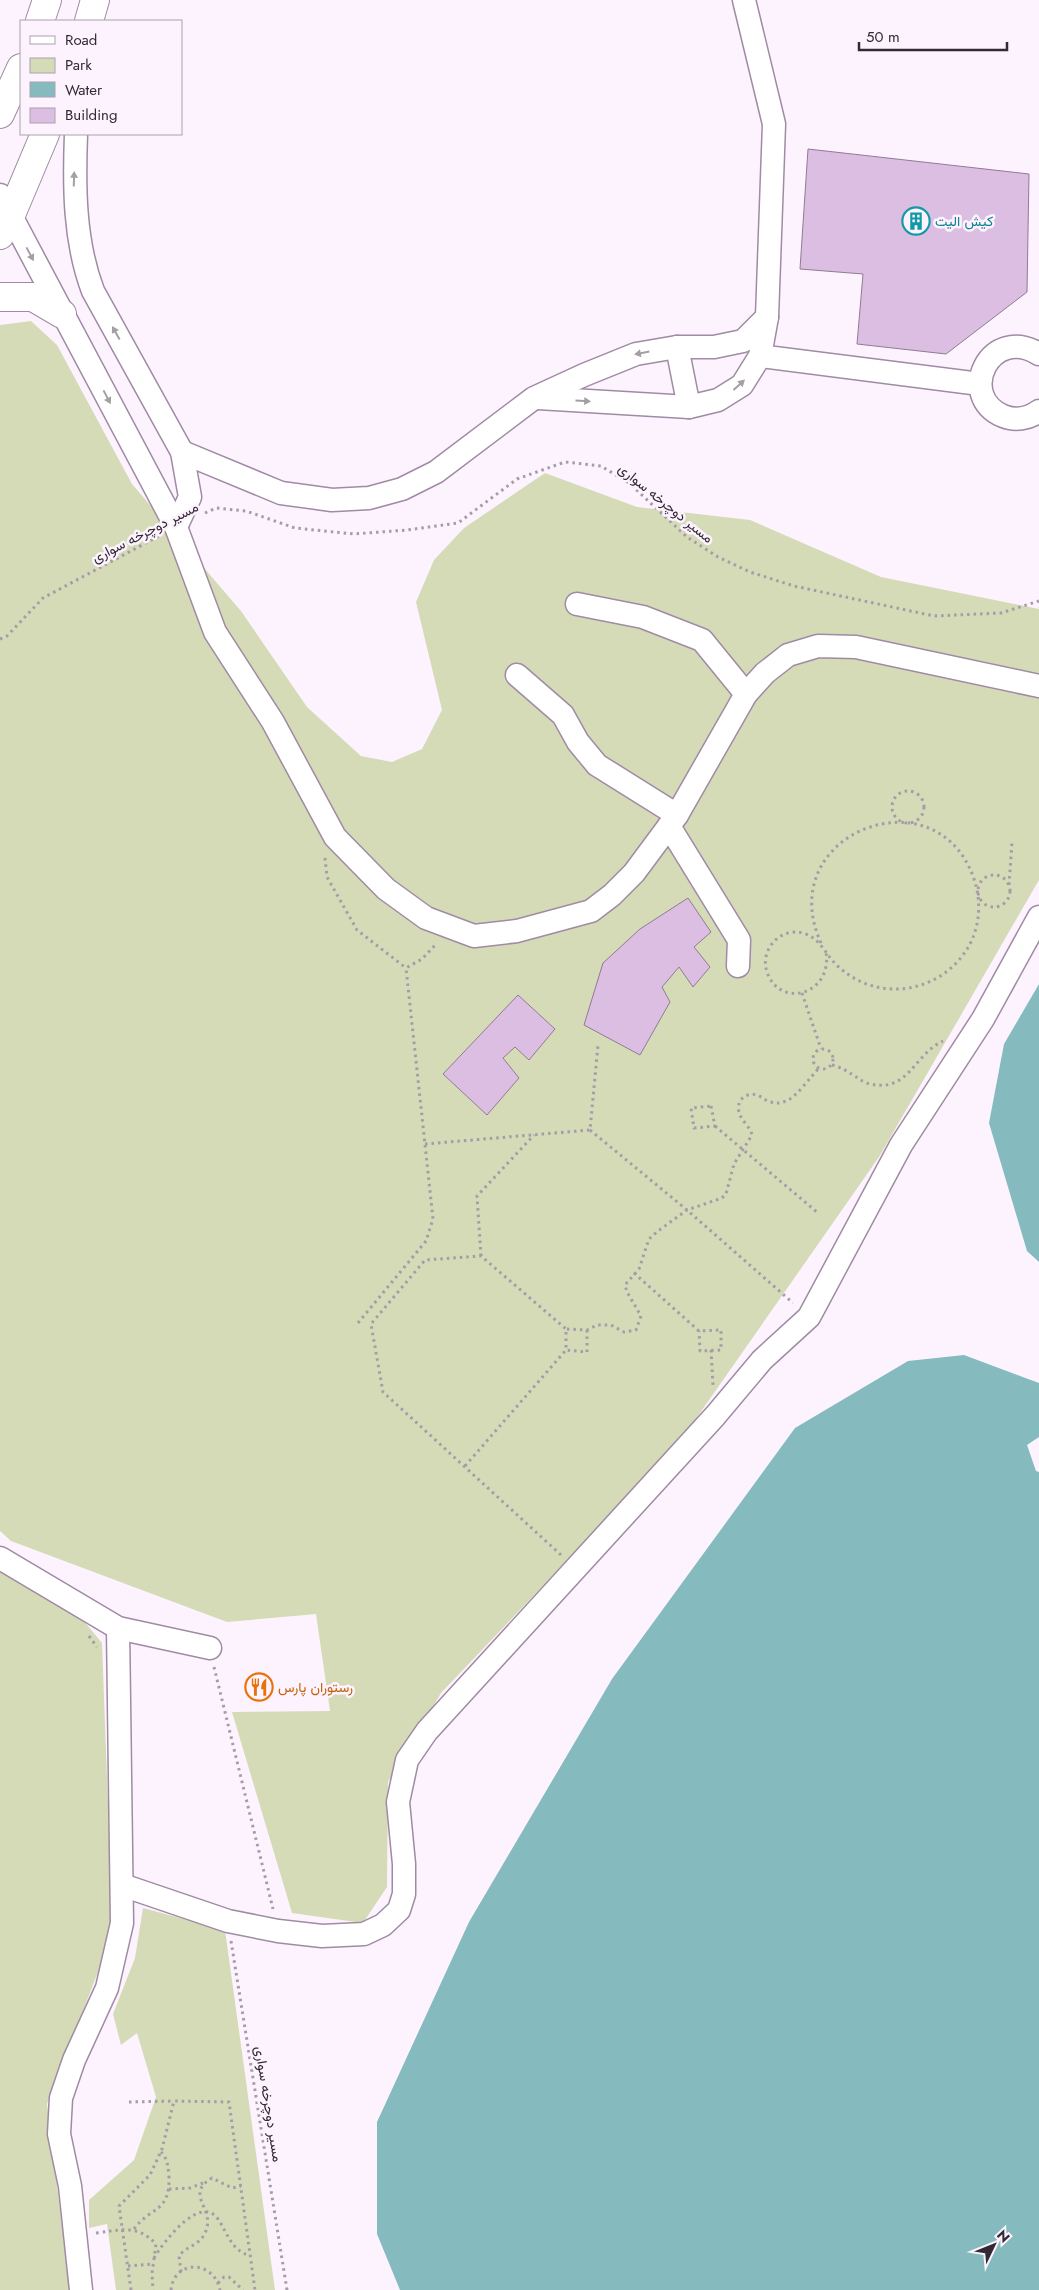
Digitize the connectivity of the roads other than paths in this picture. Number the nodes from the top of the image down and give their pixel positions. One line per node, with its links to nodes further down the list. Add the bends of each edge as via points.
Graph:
1 (47, 0): 4 (main road)
2 (95, 0): 5 (main road)
3 (744, 0): 13 (street, via 774,124)
4 (40, 20)
5 (88, 20)
6 (20, 70): 7 (main road)
7 (0, 114)
8 (44, 135): 10 (main road)
9 (76, 135): 21 (street, one-way to 9, via 93,291 84,267 74,188)
10 (3, 216): 12 (street, one-way to 12)
11 (0, 297): 12 (main road, via 33,297)
12 (62, 314): 22 (street, one-way to 22)
13 (767, 317): 14 (street, via 743,341 714,347); 16 (street)
14 (677, 347): 18 (street, one-way to 18, via 636,354); 19 (street)
15 (1039, 354): 17 (street, via 1019,346 996,352 987,361)
16 (760, 356): 17 (street); 19 (street, one-way to 16, via 718,400 742,385)
17 (980, 384): 20 (street, via 988,406 997,413 1020,419)
18 (534, 398): 19 (street, one-way to 19); 21 (street, via 436,472 402,489 369,498 332,500 281,493)
19 (689, 407)
20 (1039, 411)
21 (182, 452): 22 (street, via 190,497)
22 (176, 527): 27 (street, via 215,632 273,722 335,837 386,889 426,918 474,936 517,931 590,911 634,873)
23 (577, 604): 26 (street, via 643,617 702,640)
24 (517, 675): 27 (street, via 563,715 578,742 597,765)
25 (1039, 686): 26 (street, via 856,647 818,646 788,655)
26 (746, 694): 27 (street)
27 (673, 821): 29 (street, via 739,940)
28 (1039, 917): 33 (street, via 983,1019 901,1145 809,1317 762,1360 715,1416 427,1731 407,1760 398,1802 404,1864 404,1894 399,1910 383,1925 364,1934 322,1936 228,1921)
29 (738, 966)
30 (0, 1558): 31 (street)
31 (118, 1628): 32 (street); 33 (street)
32 (210, 1648)
33 (122, 1885): 34 (street, via 122,1922 107,1988 74,2060 61,2098 59,2134 70,2186)
34 (81, 2290)

